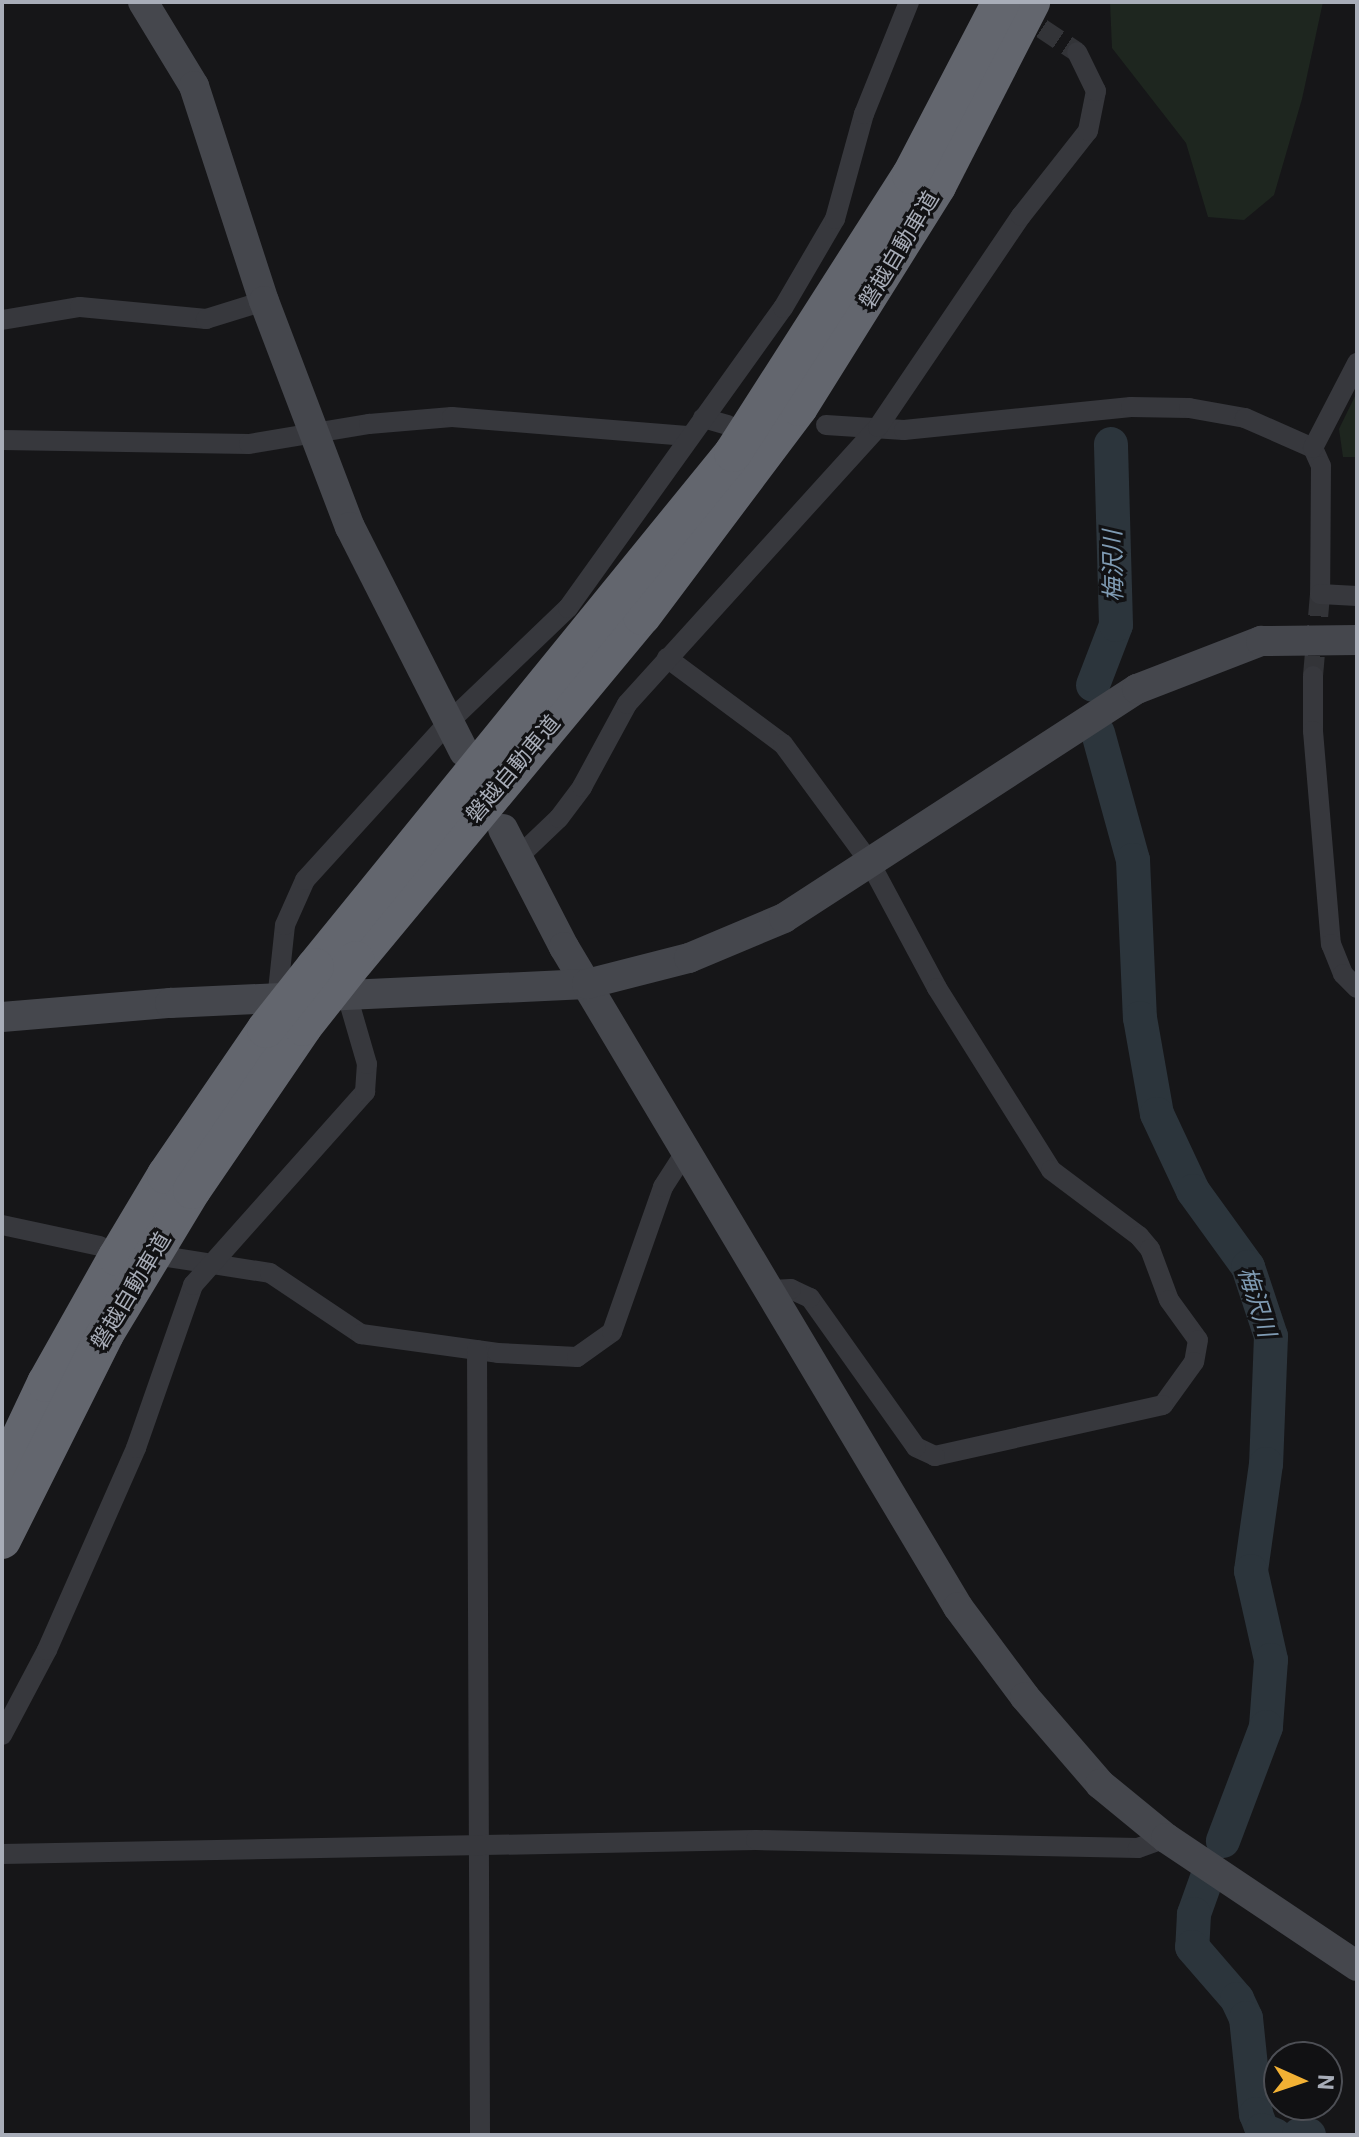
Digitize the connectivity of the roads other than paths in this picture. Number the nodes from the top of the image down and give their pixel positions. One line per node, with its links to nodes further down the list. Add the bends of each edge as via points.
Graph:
1 (143, 2): 6 (street, via 194,86)
2 (909, 2): 9 (street, via 864,114 835,219 783,308)
3 (1001, 2): 29 (highway, 磐越自動車道, bridge, via 897,199 733,453)
4 (1031, 2): 26 (highway, 磐越自動車道, via 937,186 799,407 642,616)
5 (1077, 52): 12 (street, via 1096,91 1088,131 1021,216)
6 (264, 301): 7 (street, via 206,319 80,307); 13 (street)
7 (2, 320)
8 (1357, 363): 16 (street)
9 (703, 418): 10 (street); 14 (street)
10 (728, 425)
11 (826, 425): 12 (street)
12 (878, 427): 16 (street, via 904,430 1131,407 1189,408 1245,418); 19 (street)
13 (312, 435): 14 (street, via 452,417); 15 (street, via 249,444); 21 (street, via 350,527)
14 (690, 436): 21 (street, via 642,511 568,608)
15 (2, 440)
16 (1313, 448): 17 (street, via 1321,466 1320,594)
17 (1357, 596)
18 (1357, 640): 25 (street, via 1261,641 1172,673 1137,689)
19 (667, 658): 24 (street, via 627,704 559,818); 25 (street, via 783,744)
20 (1313, 676): 28 (street, via 1331,944 1343,974)
21 (449, 722): 22 (street); 29 (street, via 331,850 291,903)
22 (464, 752)
23 (503, 829): 24 (street)
24 (516, 859): 27 (street)
25 (869, 861): 27 (street, via 755,934 689,958); 36 (street, via 937,988 1051,1170 1150,1249 1169,1300 1198,1340 1196,1355 1175,1391 1152,1409 935,1456 916,1447 810,1298 791,1289)
26 (351, 978): 27 (street); 29 (street); 35 (street, via 367,1064 365,1092); 39 (highway, 磐越自動車道, bridge, via 303,1027 192,1190 112,1322)
27 (587, 984): 31 (street)
28 (1357, 988)
29 (271, 1015): 30 (street); 38 (highway, 磐越自動車道, via 117,1257)
30 (2, 1017)
31 (686, 1151): 36 (street); 37 (street, via 663,1187 612,1332 585,1355 561,1359)
32 (2, 1225): 33 (street)
33 (100, 1246)
34 (168, 1257): 35 (street)
35 (211, 1264): 37 (street, via 270,1273 361,1334); 40 (street, via 184,1302 136,1448 47,1650)
36 (771, 1290): 41 (street, via 958,1607 1054,1736 1100,1784)
37 (477, 1350): 42 (street)
38 (2, 1476)
39 (2, 1540)
40 (2, 1735)
41 (1166, 1838): 42 (street, via 1146,1848 756,1840); 44 (street)
42 (480, 1843): 43 (street); 45 (street)
43 (2, 1854)
44 (1357, 1966)
45 (480, 2135)

